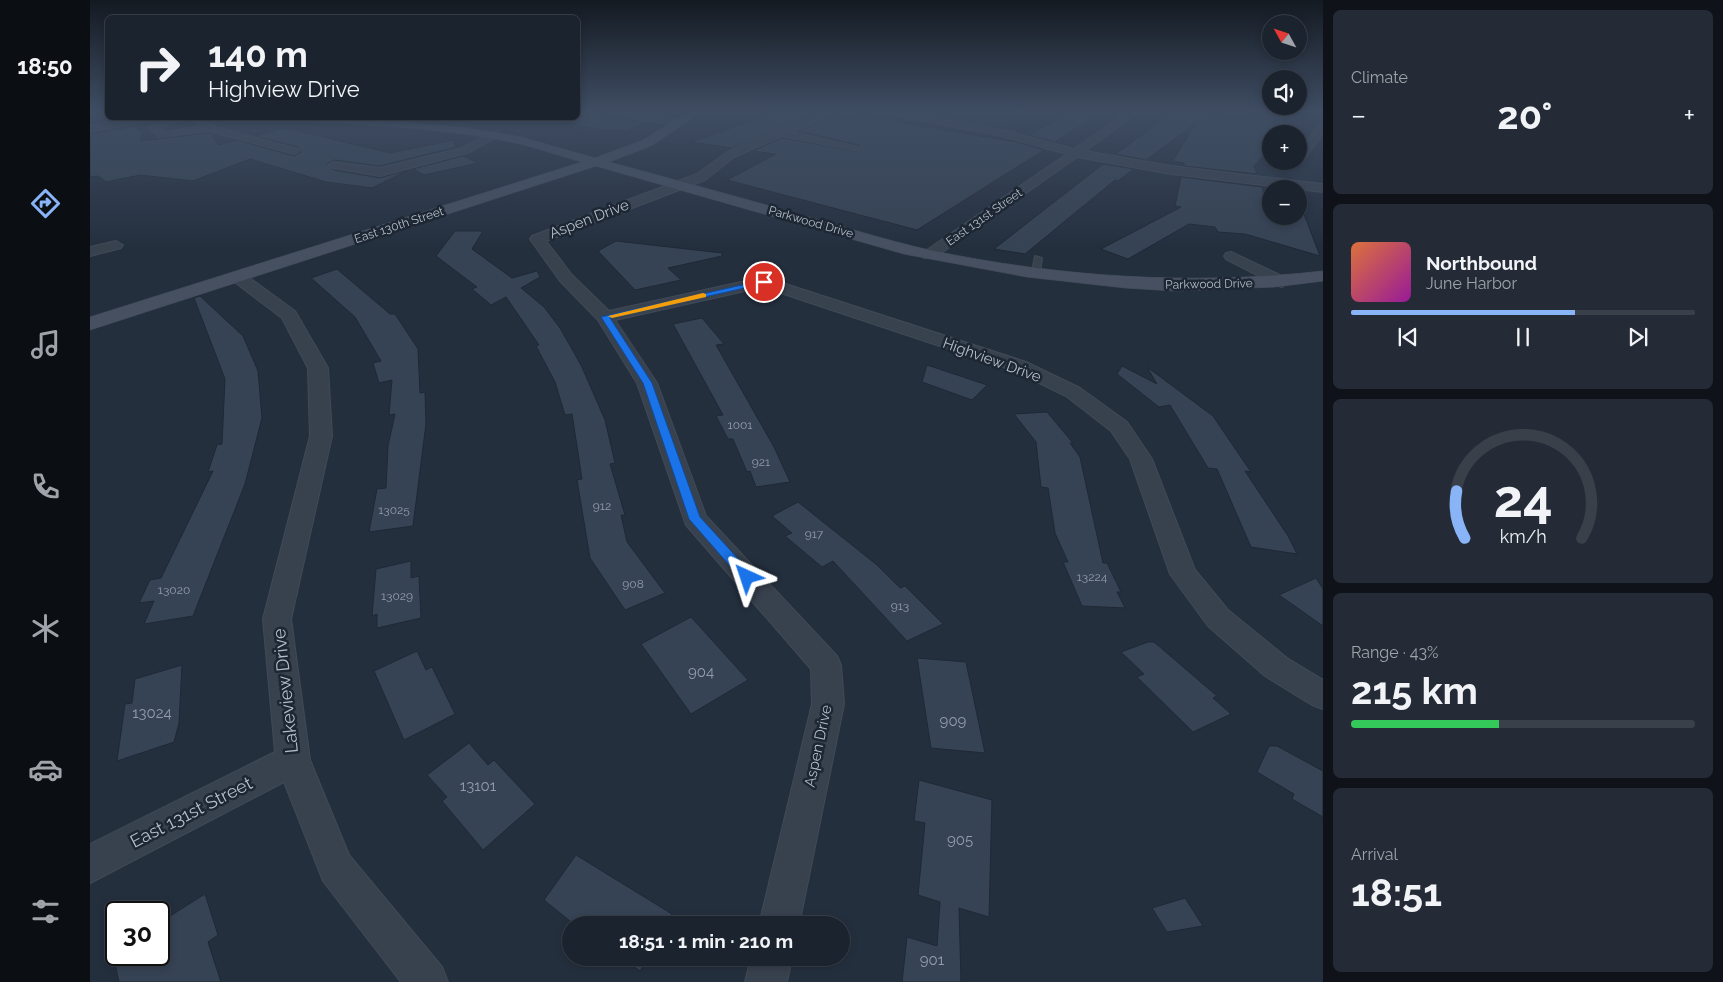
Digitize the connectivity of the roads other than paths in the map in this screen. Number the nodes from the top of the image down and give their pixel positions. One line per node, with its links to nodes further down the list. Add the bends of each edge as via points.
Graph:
1 (443, 156): 8 (street, via 380,172)
2 (572, 156): 7 (street, Parkwood Drive)
3 (613, 156): 7 (street, East 130th Street)
4 (729, 156): 10 (street, Aspen Drive, via 701,177)
5 (1072, 156): 15 (street, East 131st Street)
6 (1092, 156): 9 (street, via 1171,170)
7 (596, 162): 10 (street, Parkwood Drive); 18 (street, East 130th Street)
8 (334, 165)
9 (1262, 181)
10 (680, 186): 15 (street, Parkwood Drive); 20 (street, Aspen Drive, via 537,239 566,278)
11 (1307, 186): 12 (street)
12 (1323, 188)
13 (116, 246): 14 (street)
14 (90, 252)
15 (929, 255): 19 (street, Parkwood Drive, via 1037,265 1108,282 1167,285)
16 (1231, 256): 19 (street)
17 (1323, 276): 19 (street, Parkwood Drive)
18 (238, 277): 21 (street, East 130th Street); 23 (street, Lakeview Drive, via 288,315 318,368 321,436 277,618)
19 (1282, 282)
20 (605, 317): 22 (street, Highview Drive, via 764,282 1019,366 1074,392 1119,427 1141,459 1182,574 1218,618 1276,667); 25 (street, Aspen Drive, via 647,383 694,519 826,665 828,704)
21 (90, 324)
22 (1323, 696)
23 (293, 760): 24 (street, East 131st Street); 27 (street, Lakeview Drive, via 336,868)
24 (90, 864)
25 (781, 916)
26 (770, 966): 28 (street)
27 (427, 982)
28 (766, 982)

